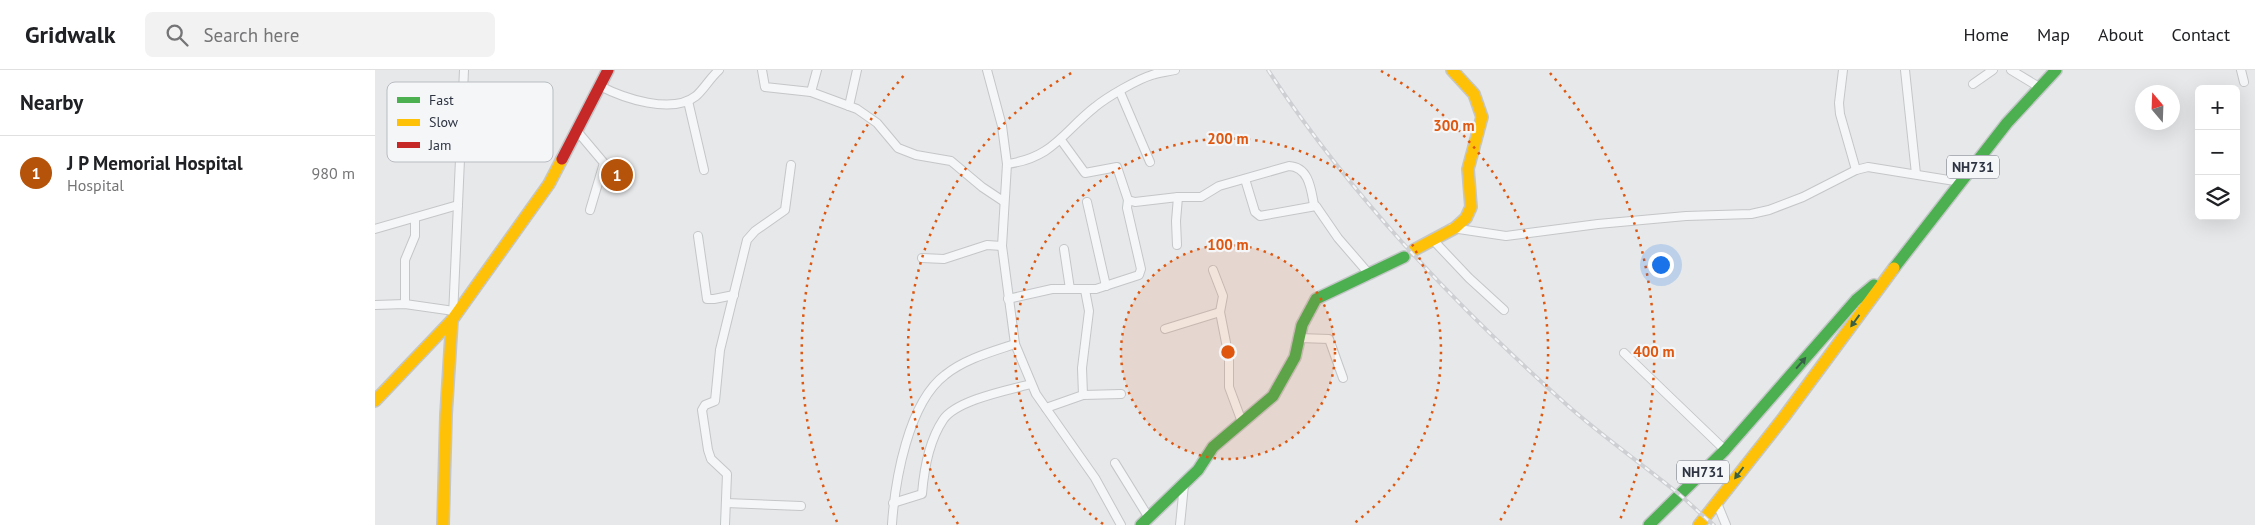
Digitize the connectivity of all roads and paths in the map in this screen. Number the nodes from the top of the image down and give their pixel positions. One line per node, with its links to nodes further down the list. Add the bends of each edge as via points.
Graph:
1 (608, 70): 17 (main road)
2 (719, 70): 21 (street)
3 (762, 70): 19 (street, via 765,87)
4 (817, 70): 19 (street)
5 (857, 70): 22 (street)
6 (987, 70): 27 (street, via 1002,126)
7 (1175, 70): 20 (street, via 1151,75)
8 (1452, 70): 42 (main road, via 1477,101 1482,120 1467,170 1470,211)
9 (1843, 70): 30 (street, via 1840,114)
10 (1905, 70): 31 (street)
11 (1993, 70): 16 (street)
12 (2011, 70): 18 (street)
13 (2056, 70): 18 (main road, NH731)
14 (2241, 70): 15 (street)
15 (2243, 82)
16 (1973, 84)
17 (600, 86): 21 (street, via 635,101 665,104); 23 (main road)
18 (2039, 87): 33 (main road, NH731)
19 (811, 92): 22 (street)
20 (1120, 92): 24 (street, via 1093,108); 26 (street)
21 (688, 101): 29 (street)
22 (849, 106): 36 (street, via 871,117 898,148 915,155 951,161)
23 (577, 131): 40 (street, via 603,163); 64 (main road, via 549,184)
24 (1061, 140): 27 (street, via 1031,159); 35 (street, via 1085,173 1117,167)
25 (460, 162): 38 (street)
26 (1150, 162)
27 (1007, 164): 36 (street)
28 (791, 165): 58 (street, via 783,212 749,236)
29 (704, 170)
30 (1856, 170): 31 (street, via 1875,167); 42 (street, via 1803,197 1751,214 1686,216 1506,236)
31 (1916, 174): 33 (street)
32 (1245, 180): 34 (street, via 1219,186 1206,196); 39 (street, via 1255,212 1260,216); 39 (street, via 1289,166 1296,167 1310,182)
33 (1961, 182): 52 (main road, NH731)
34 (1178, 197): 35 (street); 46 (street)
35 (1128, 200): 55 (street, via 1141,272)
36 (1003, 201): 47 (street)
37 (1087, 202): 55 (street)
38 (458, 205): 41 (street); 64 (street)
39 (1313, 205): 54 (street)
40 (590, 210)
41 (415, 218): 43 (street); 60 (street, via 415,236 405,260)
42 (1452, 228): 45 (main road)
43 (375, 229)
44 (699, 236): 58 (street, via 707,298)
45 (1433, 240): 49 (main road); 62 (street)
46 (1177, 245)
47 (1002, 246): 51 (street, via 987,245 944,259); 59 (street)
48 (1064, 249): 56 (street)
49 (1414, 250)
50 (1404, 257): 54 (main road)
51 (922, 258)
52 (1894, 268): 76 (main road, NH731, one-way to 52, via 1856,300); 81 (main road, NH731, one-way to 81)
53 (1213, 270): 63 (street, via 1223,296)
54 (1370, 275): 66 (main road, via 1316,300 1307,313)
55 (1106, 286): 57 (street)
56 (1070, 289): 57 (street); 59 (street, via 1053,289)
57 (1085, 290): 72 (street, via 1089,311 1082,368)
58 (734, 295): 79 (street, via 719,359 714,403 705,405 702,410 711,460 727,474)
59 (1008, 300): 67 (street)
60 (405, 304): 61 (street); 64 (street)
61 (375, 305)
62 (1505, 310)
63 (1220, 312): 65 (street); 75 (street, via 1229,358 1229,387)
64 (453, 316): 73 (main road); 86 (main road)
65 (1165, 329)
66 (1299, 338): 69 (street, via 1329,339); 75 (main road, via 1295,357 1273,396)
67 (1015, 344): 70 (street); 80 (street, via 976,357 953,369 935,384 914,419)
68 (1624, 353): 76 (street)
69 (1343, 378)
70 (1031, 384): 74 (street); 80 (street, via 974,401 943,419 930,448 922,494)
71 (1121, 394): 72 (street)
72 (1083, 395): 74 (street)
73 (375, 401)
74 (1046, 408): 87 (street, via 1095,478)
75 (1242, 422): 78 (main road, via 1207,453)
76 (1725, 450): 89 (main road, NH731)
77 (1115, 464): 83 (street)
78 (1184, 485): 83 (main road); 88 (street)
79 (726, 503): 82 (street); 84 (street)
80 (893, 503): 85 (street)
81 (1717, 503): 90 (main road, NH731); 91 (street)
82 (801, 506)
83 (1145, 521)
84 (722, 523)
85 (892, 524)
86 (443, 525)
87 (1121, 525)
88 (1180, 525)
89 (1649, 525)
90 (1699, 525)
91 (1726, 525)

